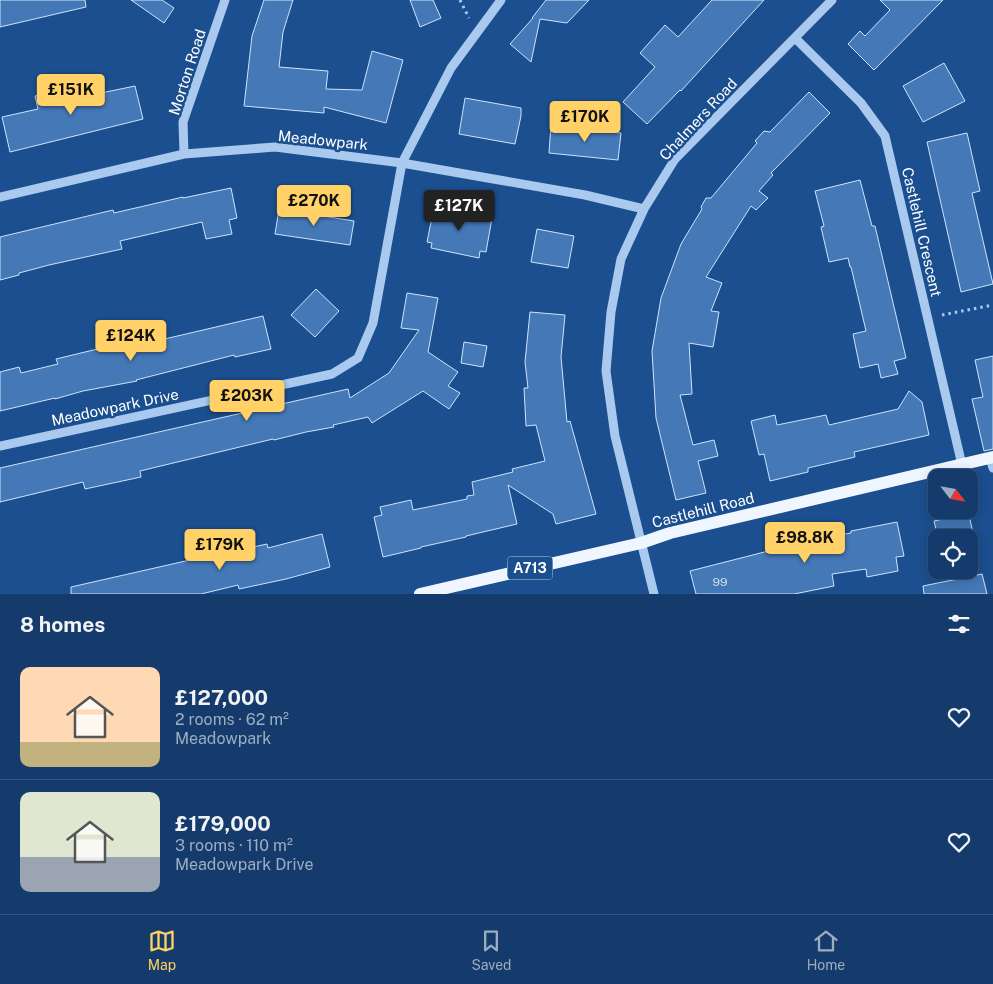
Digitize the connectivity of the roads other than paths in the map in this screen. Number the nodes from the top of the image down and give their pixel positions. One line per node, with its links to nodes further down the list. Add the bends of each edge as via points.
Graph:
1 (225, 0): 5 (street, Morton Road, via 183,122)
2 (501, 0): 6 (street, Meadowpark Drive, via 451,68)
3 (832, 0): 4 (street, Chalmers Road)
4 (795, 38): 8 (street, Chalmers Road, via 675,159); 11 (street, Castlehill Crescent, via 861,103 885,136)
5 (184, 154): 6 (street, Meadowpark, via 275,147); 7 (street, Meadowpark)
6 (402, 163): 8 (street, Meadowpark); 9 (street, Meadowpark Drive, via 373,323 358,358 332,374)
7 (0, 197)
8 (644, 209): 12 (street, Chalmers Road, via 621,259 611,312 606,371 614,436)
9 (0, 446)
10 (992, 461): 11 (main road, Castlehill Road / A713)
11 (962, 465): 12 (main road, Castlehill Road / A713, via 670,533)
12 (641, 543): 13 (main road, Castlehill Road / A713); 14 (street, Chalmers Road)
13 (420, 594)
14 (654, 594)

